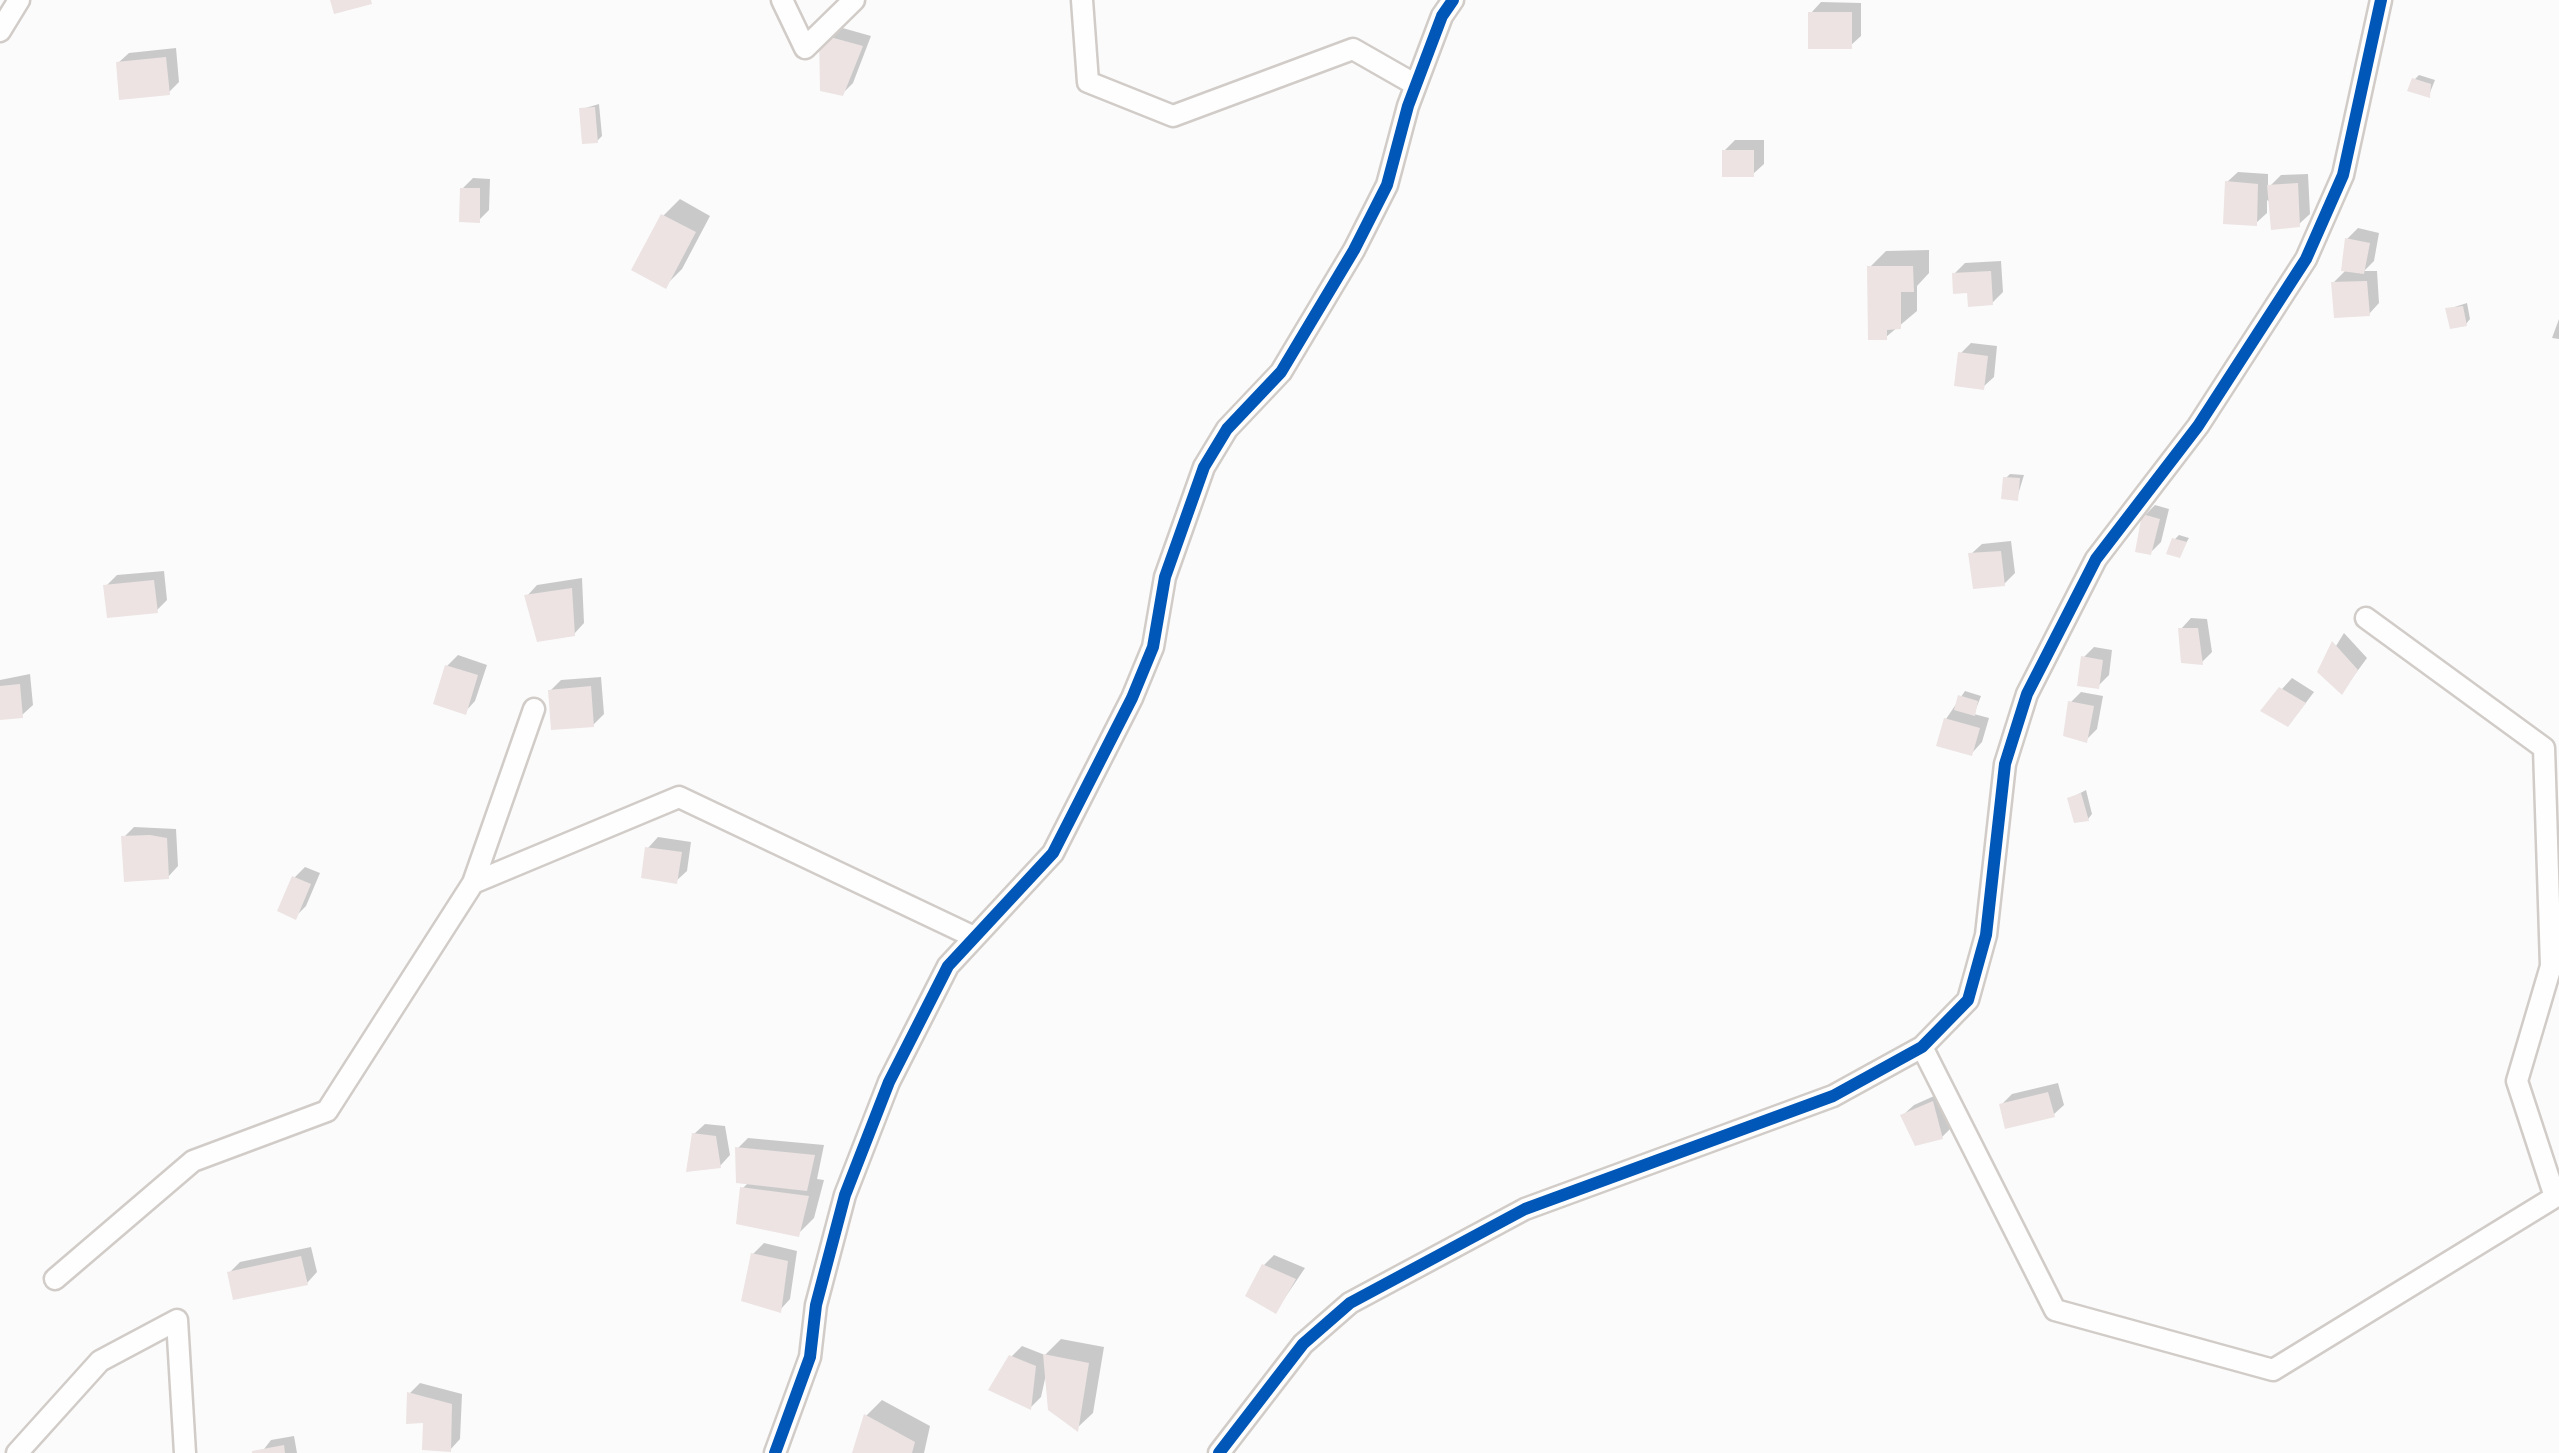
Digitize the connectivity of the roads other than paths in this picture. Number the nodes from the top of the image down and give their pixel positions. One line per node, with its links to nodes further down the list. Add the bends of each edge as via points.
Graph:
1 (19, 0): 7 (street)
2 (782, 0): 3 (street, via 805,48)
3 (854, 0)
4 (1082, 0): 8 (street, via 1088,82 1173,116 1352,49)
5 (1453, 0): 8 (street)
6 (2380, 0): 13 (street, via 2343,175 2306,260 2198,426 2096,559 2028,694 2005,764 1986,935 1968,1000)
7 (0, 31)
8 (1416, 85): 12 (street, via 1387,186 1354,250 1281,372 1228,429 1204,467 1164,577 1153,648 1054,853)
9 (2366, 618): 13 (street, via 2544,748 2550,966 2517,1082 2554,1198 2273,1370 2055,1310)
10 (534, 708): 11 (street)
11 (473, 884): 12 (street, via 679,798); 14 (street, via 327,1110 193,1161)
12 (974, 937): 17 (street, via 948,966 889,1082 844,1195 810,1357)
13 (1922, 1047): 18 (street, via 1833,1096 1525,1209 1415,1265 1350,1303 1303,1344)
14 (55, 1278)
15 (17, 1453): 16 (street, via 100,1361 177,1320)
16 (185, 1453)
17 (775, 1453)
18 (1220, 1453)

